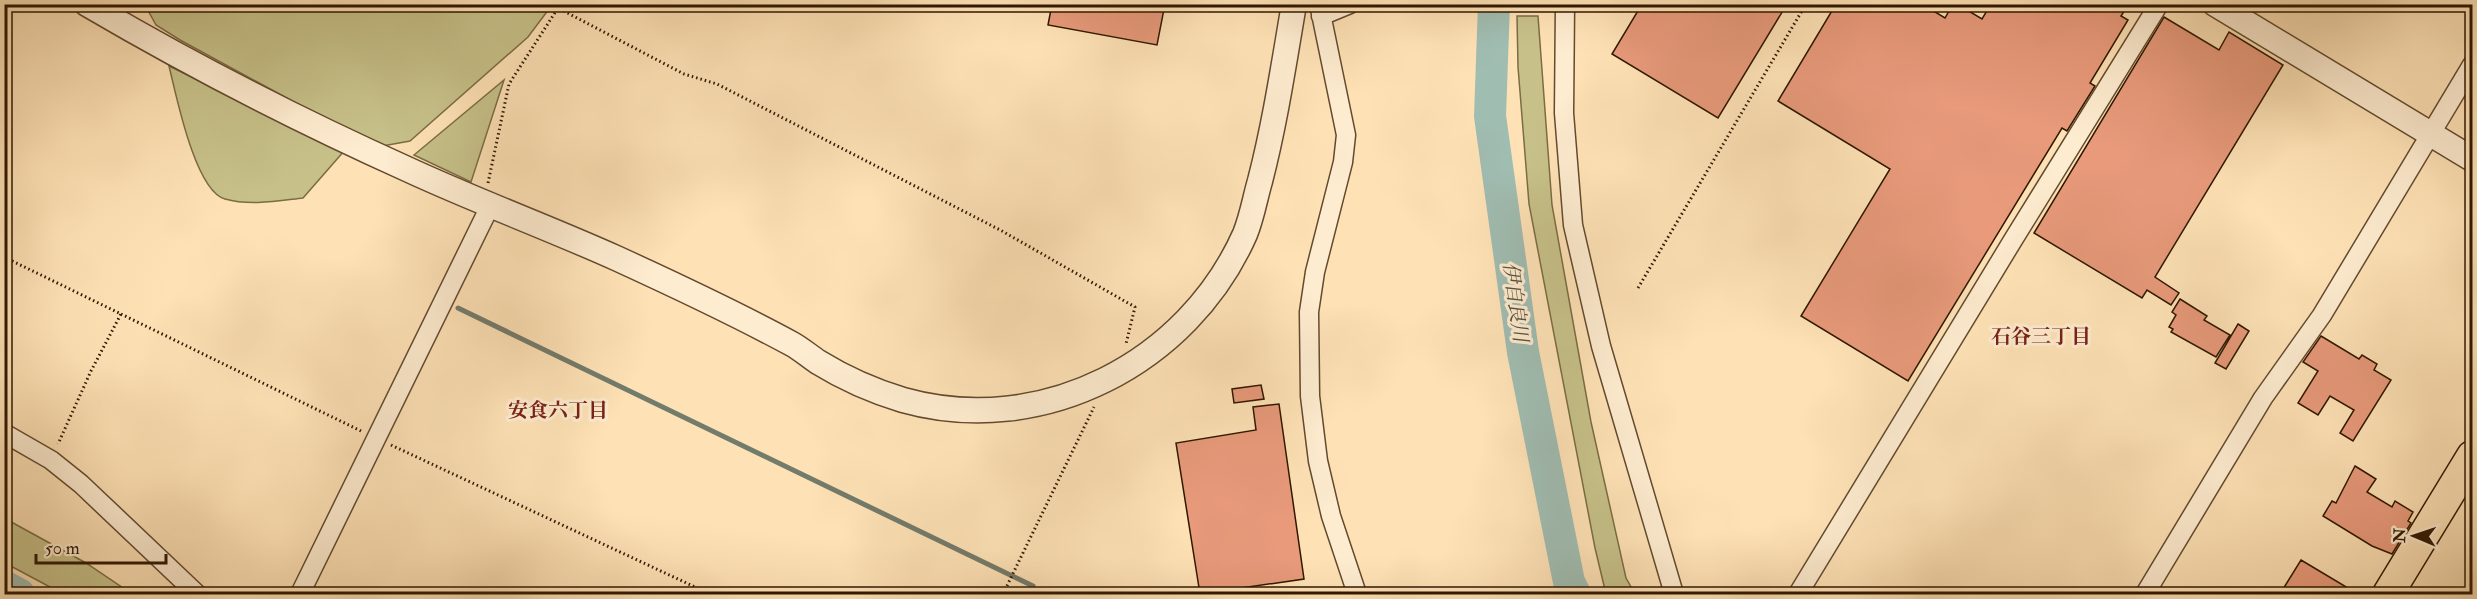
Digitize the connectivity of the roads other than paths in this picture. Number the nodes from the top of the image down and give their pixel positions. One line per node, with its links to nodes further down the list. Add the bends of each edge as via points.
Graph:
1 (87, 4): 11 (street, via 161,47 405,169)
2 (1294, 4): 11 (street, via 1266,158 1247,230 1222,279 1185,323 1143,360 1065,396 1016,408 959,408 905,400 849,380 795,345 616,259)
3 (1350, 4): 7 (street)
4 (1565, 4): 17 (street, via 1564,113 1573,225 1601,346)
5 (2159, 4): 18 (street)
6 (2215, 4): 9 (street)
7 (1320, 10): 16 (street, via 1346,135 1309,312 1310,396 1318,461 1331,516)
8 (2472, 65): 9 (street)
9 (2431, 134): 10 (street); 19 (street, via 2322,315 2263,398)
10 (2472, 159)
11 (487, 204): 15 (street)
12 (4, 433): 14 (street, via 51,460 81,484)
13 (2472, 456): 20 (main road)
14 (198, 594)
15 (300, 594)
16 (1357, 594)
17 (1674, 594)
18 (1798, 594)
19 (2145, 594)
20 (2388, 594)

